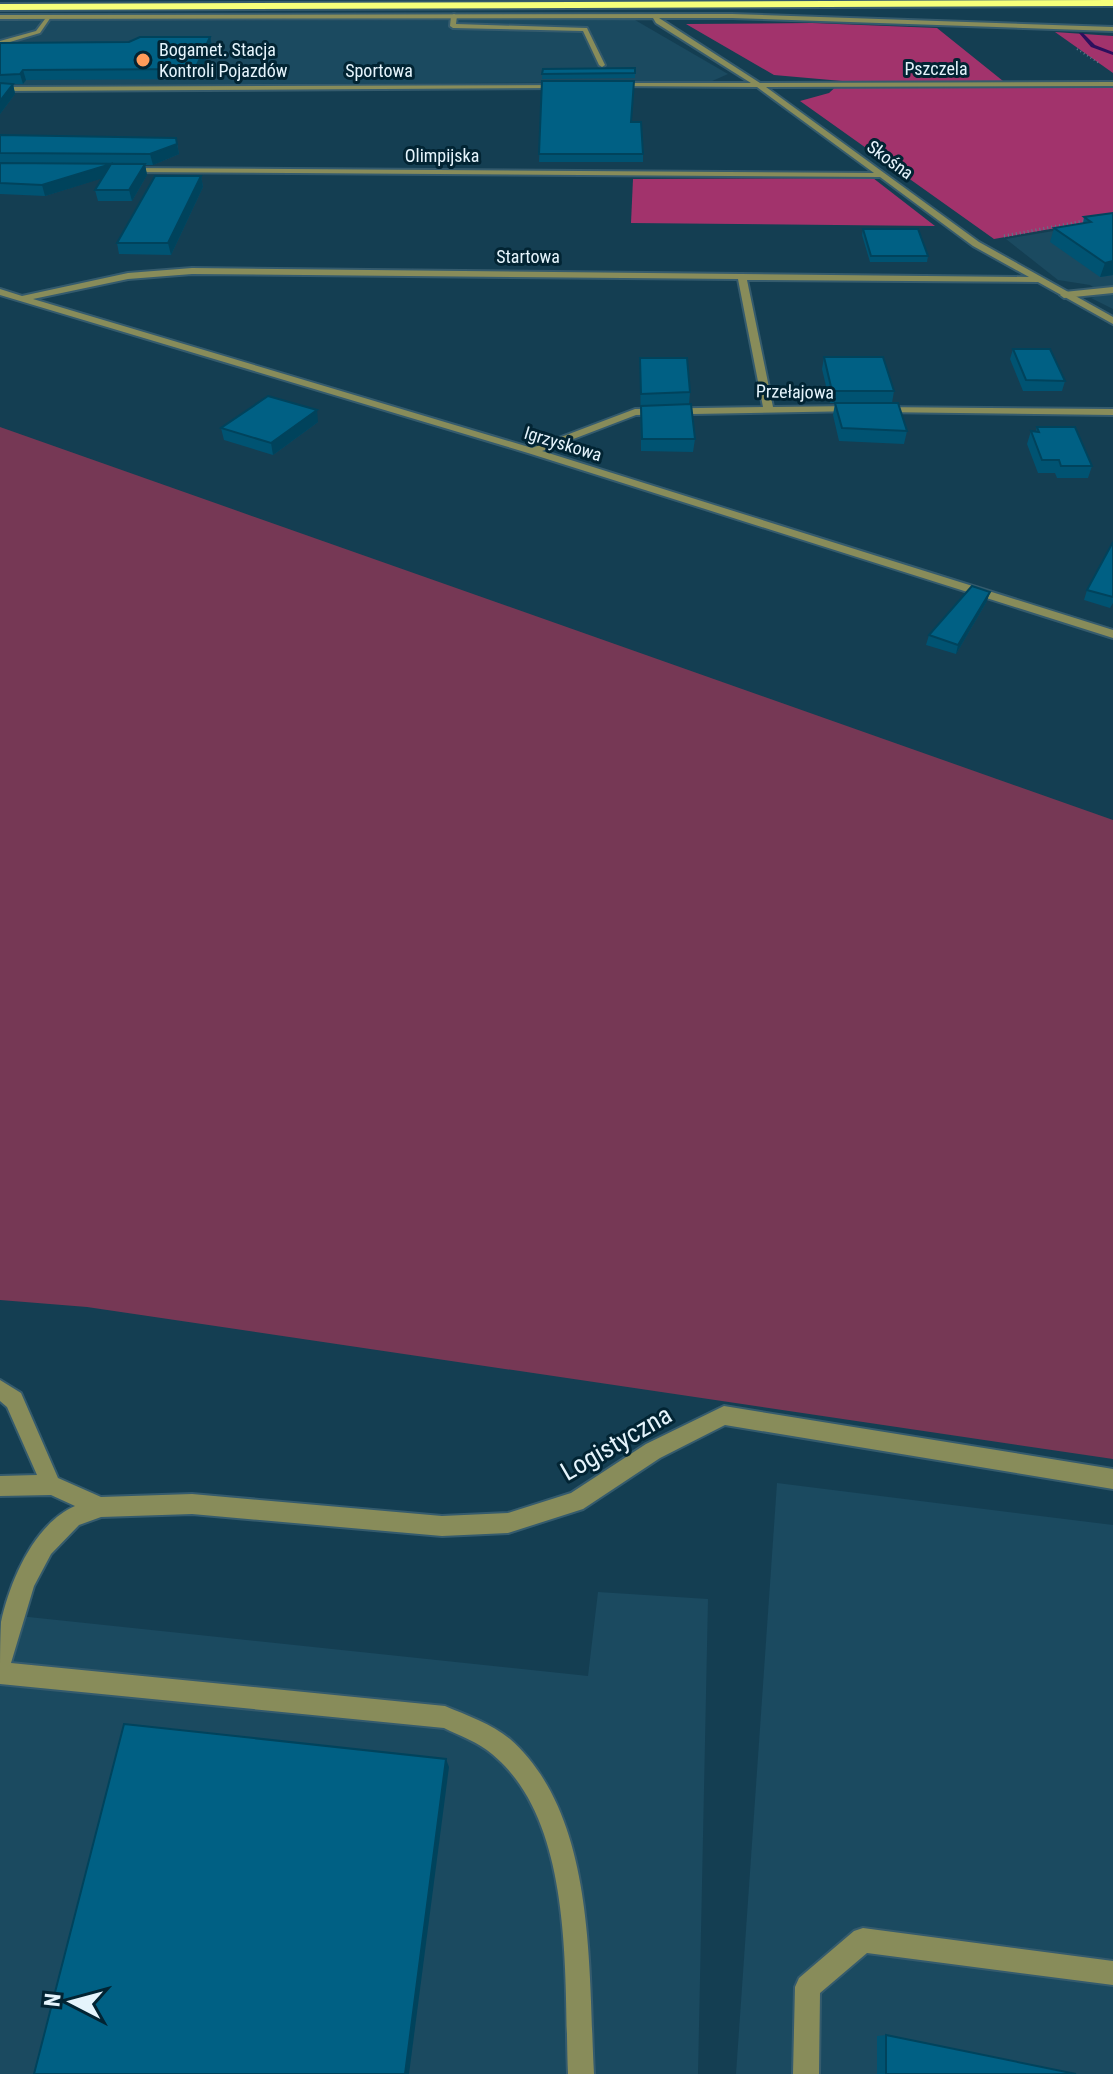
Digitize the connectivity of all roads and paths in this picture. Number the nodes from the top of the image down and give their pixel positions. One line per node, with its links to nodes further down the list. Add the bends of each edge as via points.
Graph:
1 (1113, 3): 2 (highway)
2 (791, 4): 3 (highway); 4 (highway)
3 (0, 7)
4 (1113, 12)
5 (454, 16): 6 (street); 8 (street); 13 (street, via 453,26 585,29)
6 (655, 16): 9 (street); 16 (street, Skośna)
7 (0, 17): 8 (street)
8 (48, 17): 10 (street, via 38,32)
9 (1113, 29)
10 (0, 43)
11 (1077, 49): 12 (path)
12 (1101, 64)
13 (602, 65)
14 (1113, 84): 16 (street, Pszczela)
15 (604, 85): 16 (street)
16 (759, 85): 20 (street, Skośna)
17 (573, 86): 18 (street, Sportowa)
18 (0, 89)
19 (121, 170): 20 (street, Olimpijska)
20 (884, 175): 22 (street, Skośna)
21 (1098, 219): 22 (path)
22 (976, 244): 24 (street, Skośna)
23 (742, 276): 24 (street, Startowa); 28 (street, Startowa, via 192,271 128,276); 30 (street)
24 (1036, 280): 27 (street, Skośna)
25 (1113, 290): 27 (street)
26 (0, 292): 28 (street, Igrzyskowa)
27 (1064, 295): 29 (street, Skośna)
28 (23, 299): 32 (street, Igrzyskowa)
29 (1113, 321)
30 (768, 408): 31 (street, Przełajowa); 32 (street, Przełajowa, via 635,412)
31 (1113, 412)
32 (532, 451): 33 (street, Igrzyskowa)
33 (1113, 634)
34 (0, 1389): 36 (street, via 14,1400)
35 (1113, 1479): 38 (street, Logistyczna, via 724,1415 653,1451 576,1502 508,1523 442,1526 192,1504)
36 (51, 1485): 37 (street); 38 (street, Logistyczna)
37 (0, 1486)
38 (101, 1507): 39 (street, via 72,1518 49,1542 27,1578)
39 (0, 1662)
40 (0, 1673): 42 (street, via 445,1717 503,1748 541,1797 568,1873)
41 (1113, 1973): 43 (street, via 863,1940 808,1987)
42 (581, 2074)
43 (806, 2074)

